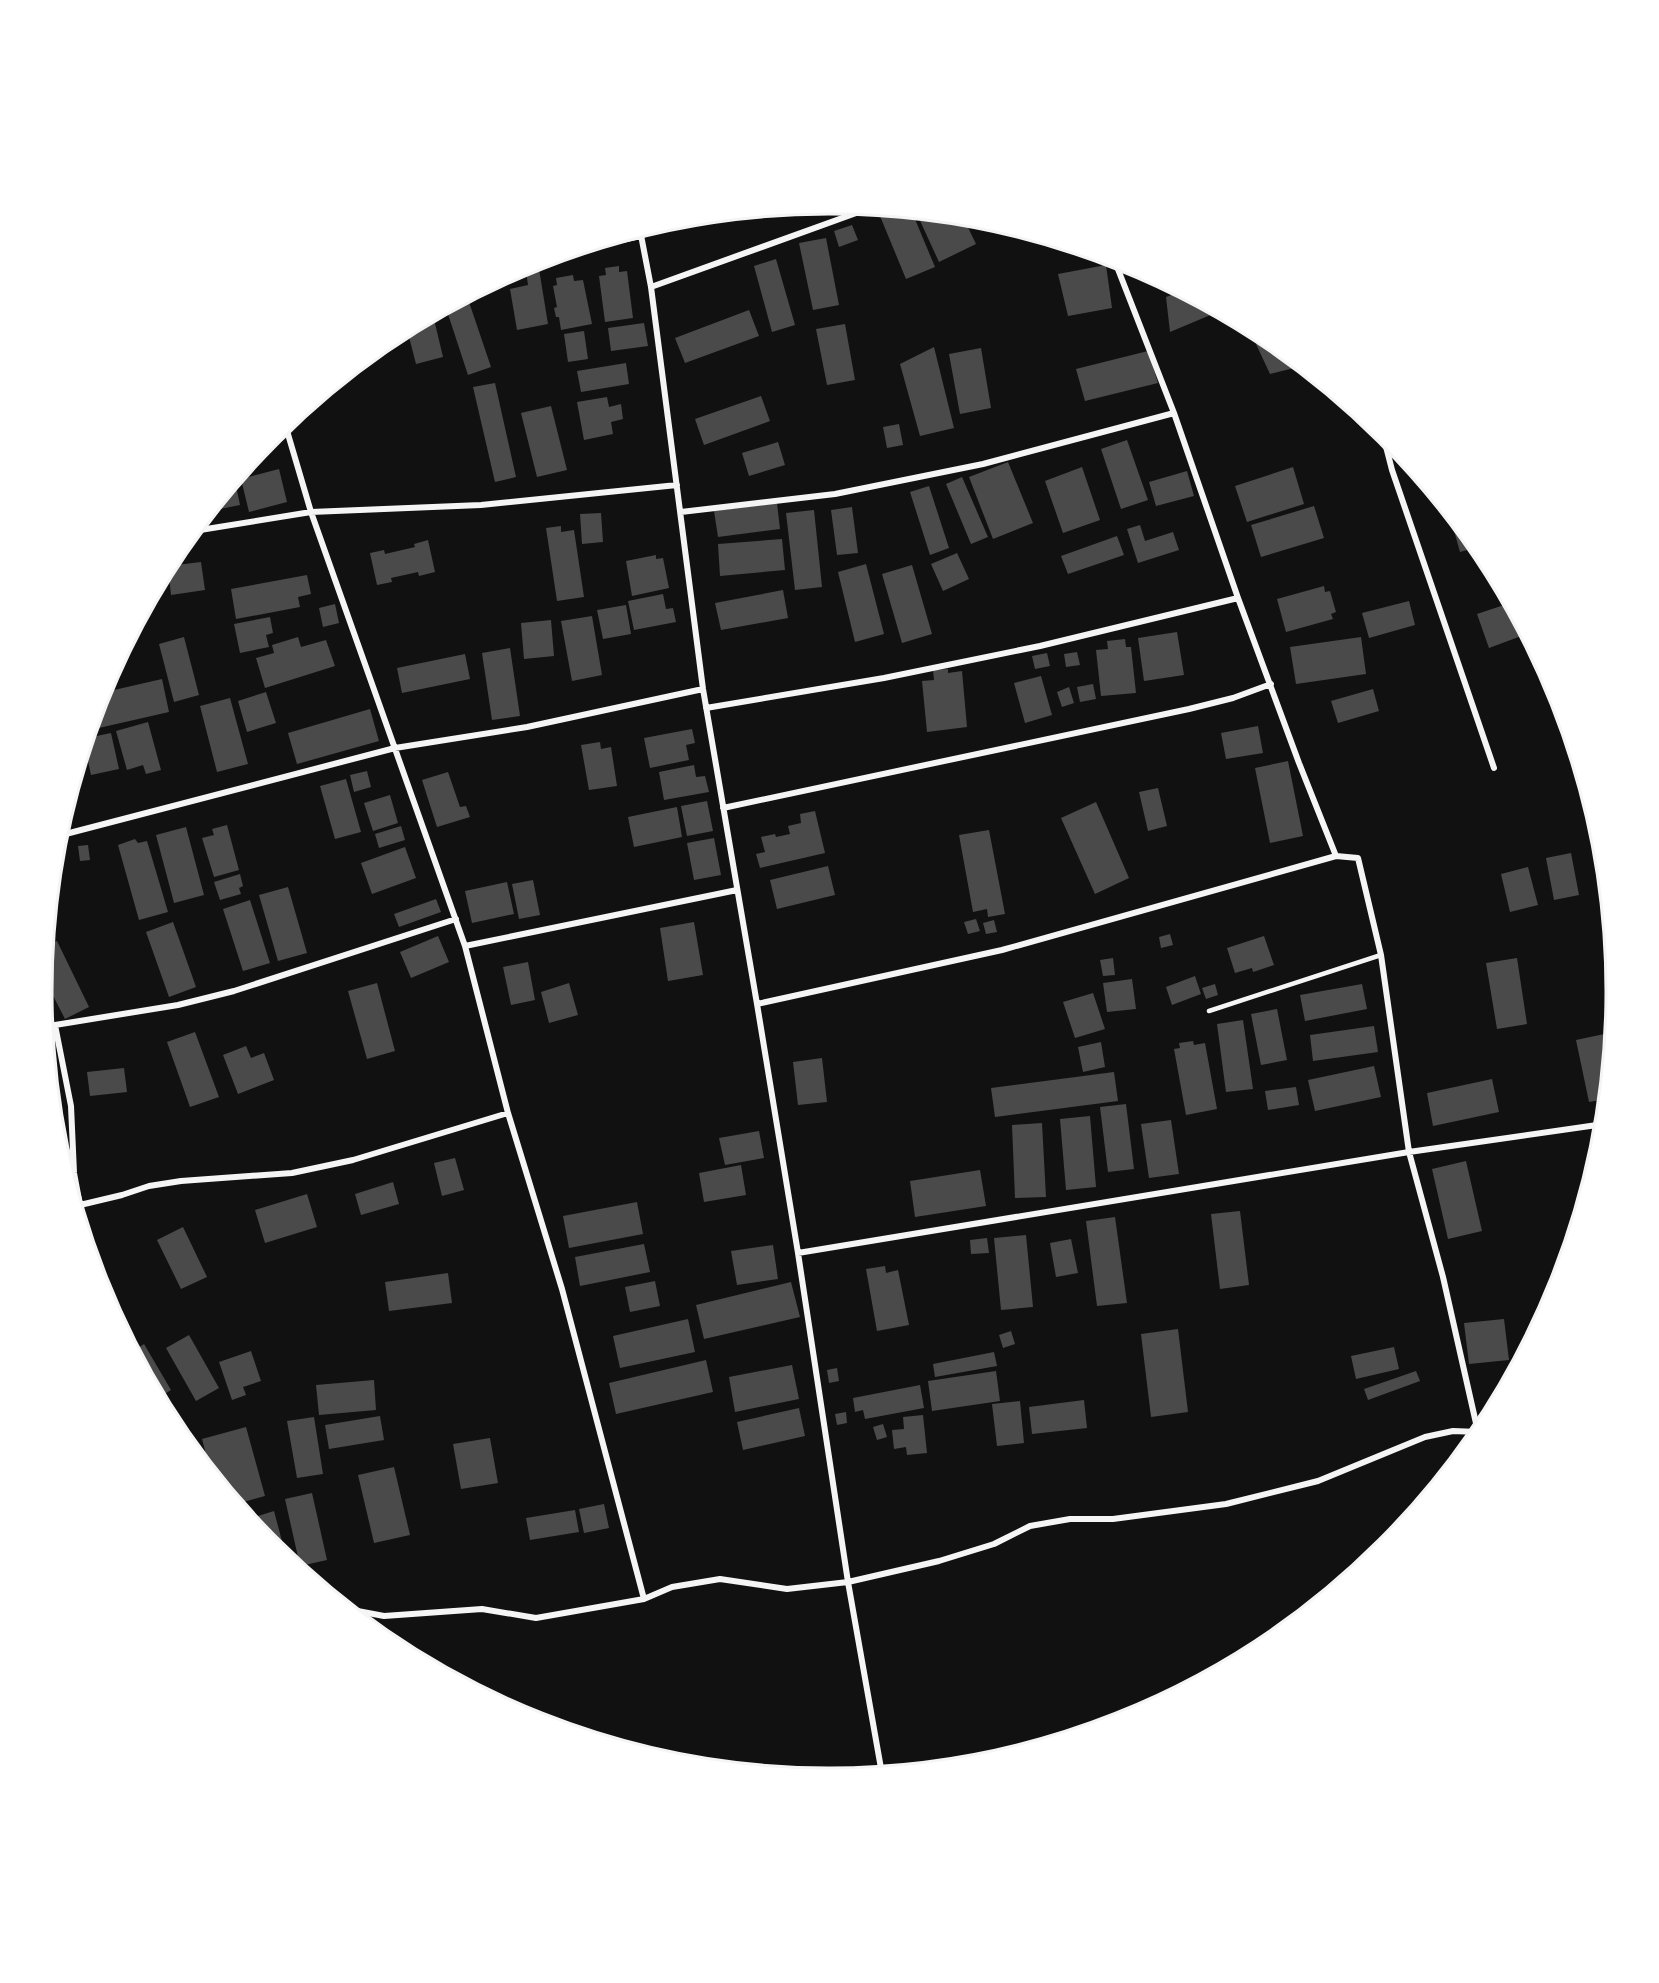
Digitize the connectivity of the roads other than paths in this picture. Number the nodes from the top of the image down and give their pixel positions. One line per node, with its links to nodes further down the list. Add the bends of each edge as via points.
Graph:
1 (851, 215): 4 (street)
2 (642, 238): 4 (street)
3 (1119, 271): 5 (street)
4 (651, 287): 8 (street)
5 (1174, 412): 10 (street, via 983,464 835,494); 12 (street)
6 (288, 434): 9 (street)
7 (1387, 450): 17 (street)
8 (677, 485): 9 (street, via 481,505); 10 (street)
9 (311, 512): 11 (street); 16 (street)
10 (681, 512): 14 (street)
11 (205, 529)
12 (1238, 598): 13 (street); 15 (street, via 1040,646)
13 (1271, 684): 18 (street, via 1189,709); 20 (street)
14 (703, 689): 15 (street); 16 (street, via 527,727)
15 (706, 708): 18 (street)
16 (395, 748): 19 (street); 22 (street)
17 (1494, 768)
18 (723, 808): 21 (street)
19 (69, 833)
20 (1336, 856): 24 (street, via 1359,858); 25 (street, via 1002,950)
21 (737, 890): 23 (street); 25 (street)
22 (456, 919): 23 (street); 27 (street, via 234,991 168,1007)
23 (465, 946): 28 (street)
24 (1381, 955): 26 (lane); 30 (street)
25 (757, 1004): 33 (street)
26 (1209, 1011)
27 (55, 1025): 31 (street, via 71,1106)
28 (508, 1113): 32 (street, via 353,1160 292,1173 149,1186); 37 (street, via 562,1289)
29 (1595, 1125): 30 (street)
30 (1409, 1152): 33 (street); 34 (street)
31 (74, 1172)
32 (83, 1205)
33 (798, 1253): 36 (street)
34 (1477, 1421)
35 (1470, 1432): 36 (street, via 1425,1437 1318,1482 1226,1504 1113,1520 1070,1519 1030,1526 993,1544 939,1561)
36 (848, 1582): 37 (street, via 787,1589 720,1579 672,1587); 39 (street)
37 (644, 1599): 38 (street, via 536,1618 482,1609 384,1616)
38 (361, 1612)
39 (881, 1767)

